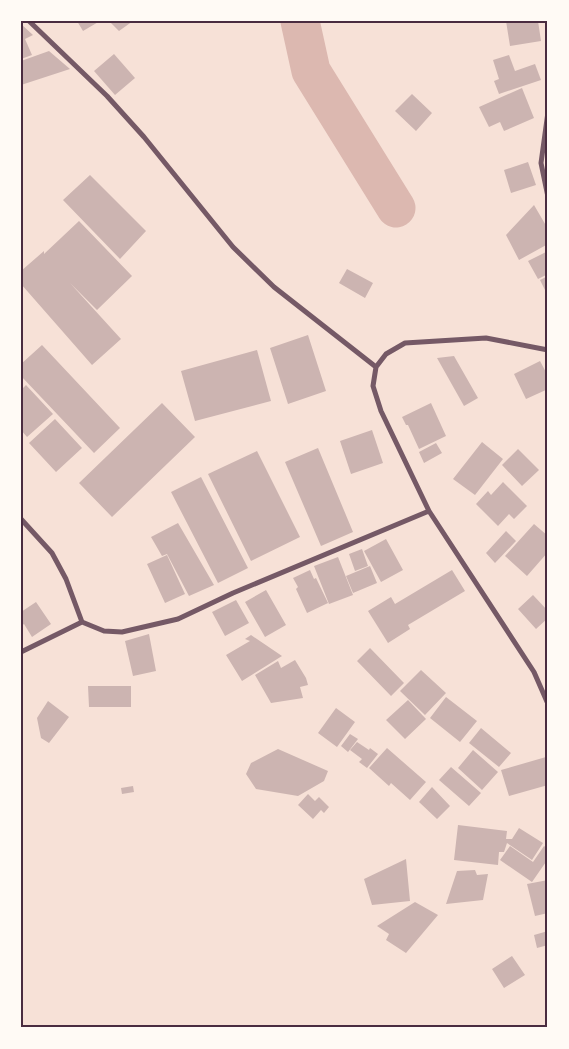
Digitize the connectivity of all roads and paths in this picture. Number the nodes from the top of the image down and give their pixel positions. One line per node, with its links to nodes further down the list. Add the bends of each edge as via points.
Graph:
1 (29, 21): 5 (street, via 107,96 233,247 274,288)
2 (548, 112): 3 (street, via 541,163)
3 (548, 197)
4 (548, 350): 5 (street, via 486,338 405,344 386,354)
5 (376, 367): 6 (street, via 372,386 381,411)
6 (429, 511): 8 (street, via 178,619 122,632 104,631); 10 (street, via 534,672)
7 (21, 519): 8 (street, via 52,553)
8 (82, 622): 9 (street)
9 (21, 652)
10 (548, 704)

